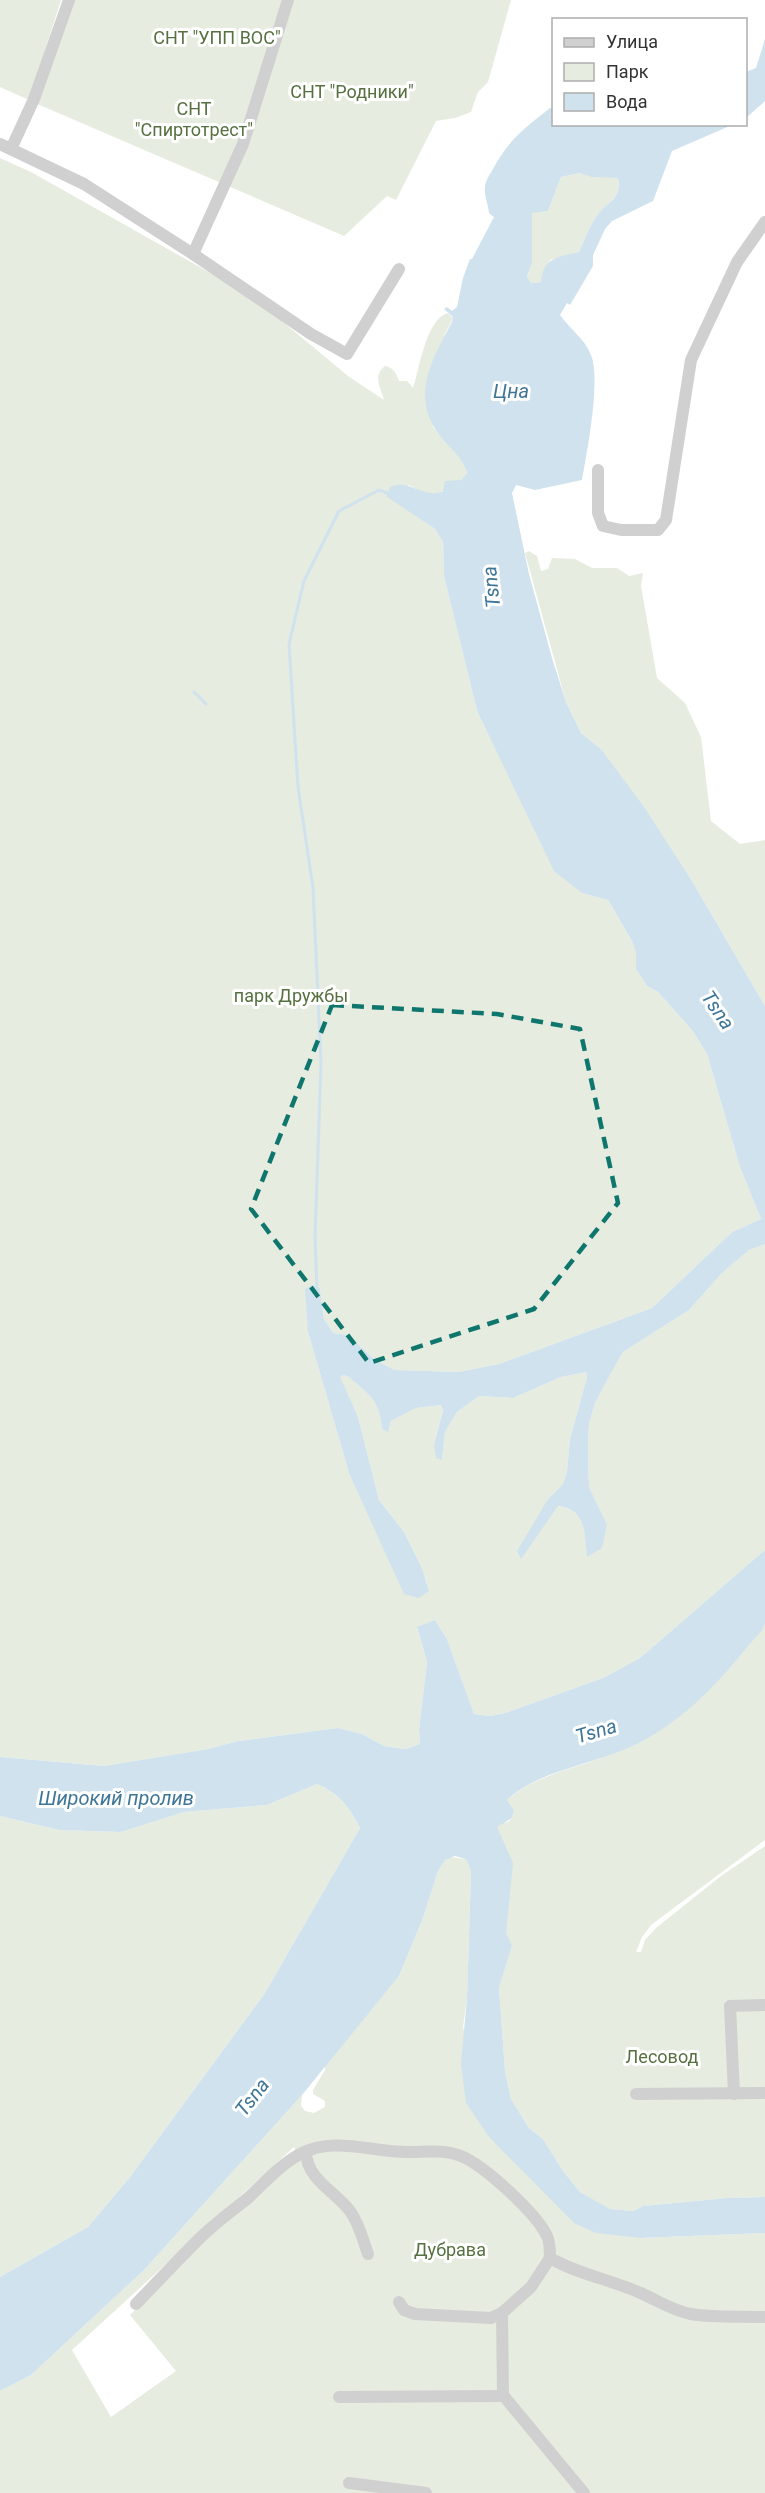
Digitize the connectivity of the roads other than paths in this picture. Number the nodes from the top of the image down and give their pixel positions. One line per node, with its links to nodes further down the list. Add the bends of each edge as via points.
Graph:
1 (69, 0): 3 (street, via 34,99)
2 (288, 0): 5 (street, via 243,144)
3 (5, 147): 5 (street, via 84,184)
4 (765, 222): 7 (street, via 736,262 691,360 666,520 658,530 603,526 598,513)
5 (193, 254): 6 (street, via 347,354)
6 (399, 269)
7 (598, 470)
8 (765, 2005): 11 (street, via 730,2006)
9 (765, 2093): 11 (street)
10 (636, 2094): 11 (street)
11 (734, 2094)
12 (306, 2152): 13 (street, via 313,2174 349,2210); 14 (street, via 322,2146 347,2146 430,2151 465,2158 490,2175 535,2217 549,2238); 16 (street, via 264,2180)
13 (368, 2254)
14 (550, 2258): 17 (street, via 531,2287); 18 (street, via 691,2314)
15 (399, 2302): 17 (street, via 404,2310 415,2314 491,2318)
16 (136, 2304)
17 (502, 2313): 19 (street)
18 (765, 2317)
19 (504, 2396): 20 (street); 22 (street)
20 (339, 2397)
21 (349, 2482): 23 (street)
22 (580, 2492)
23 (426, 2493)

